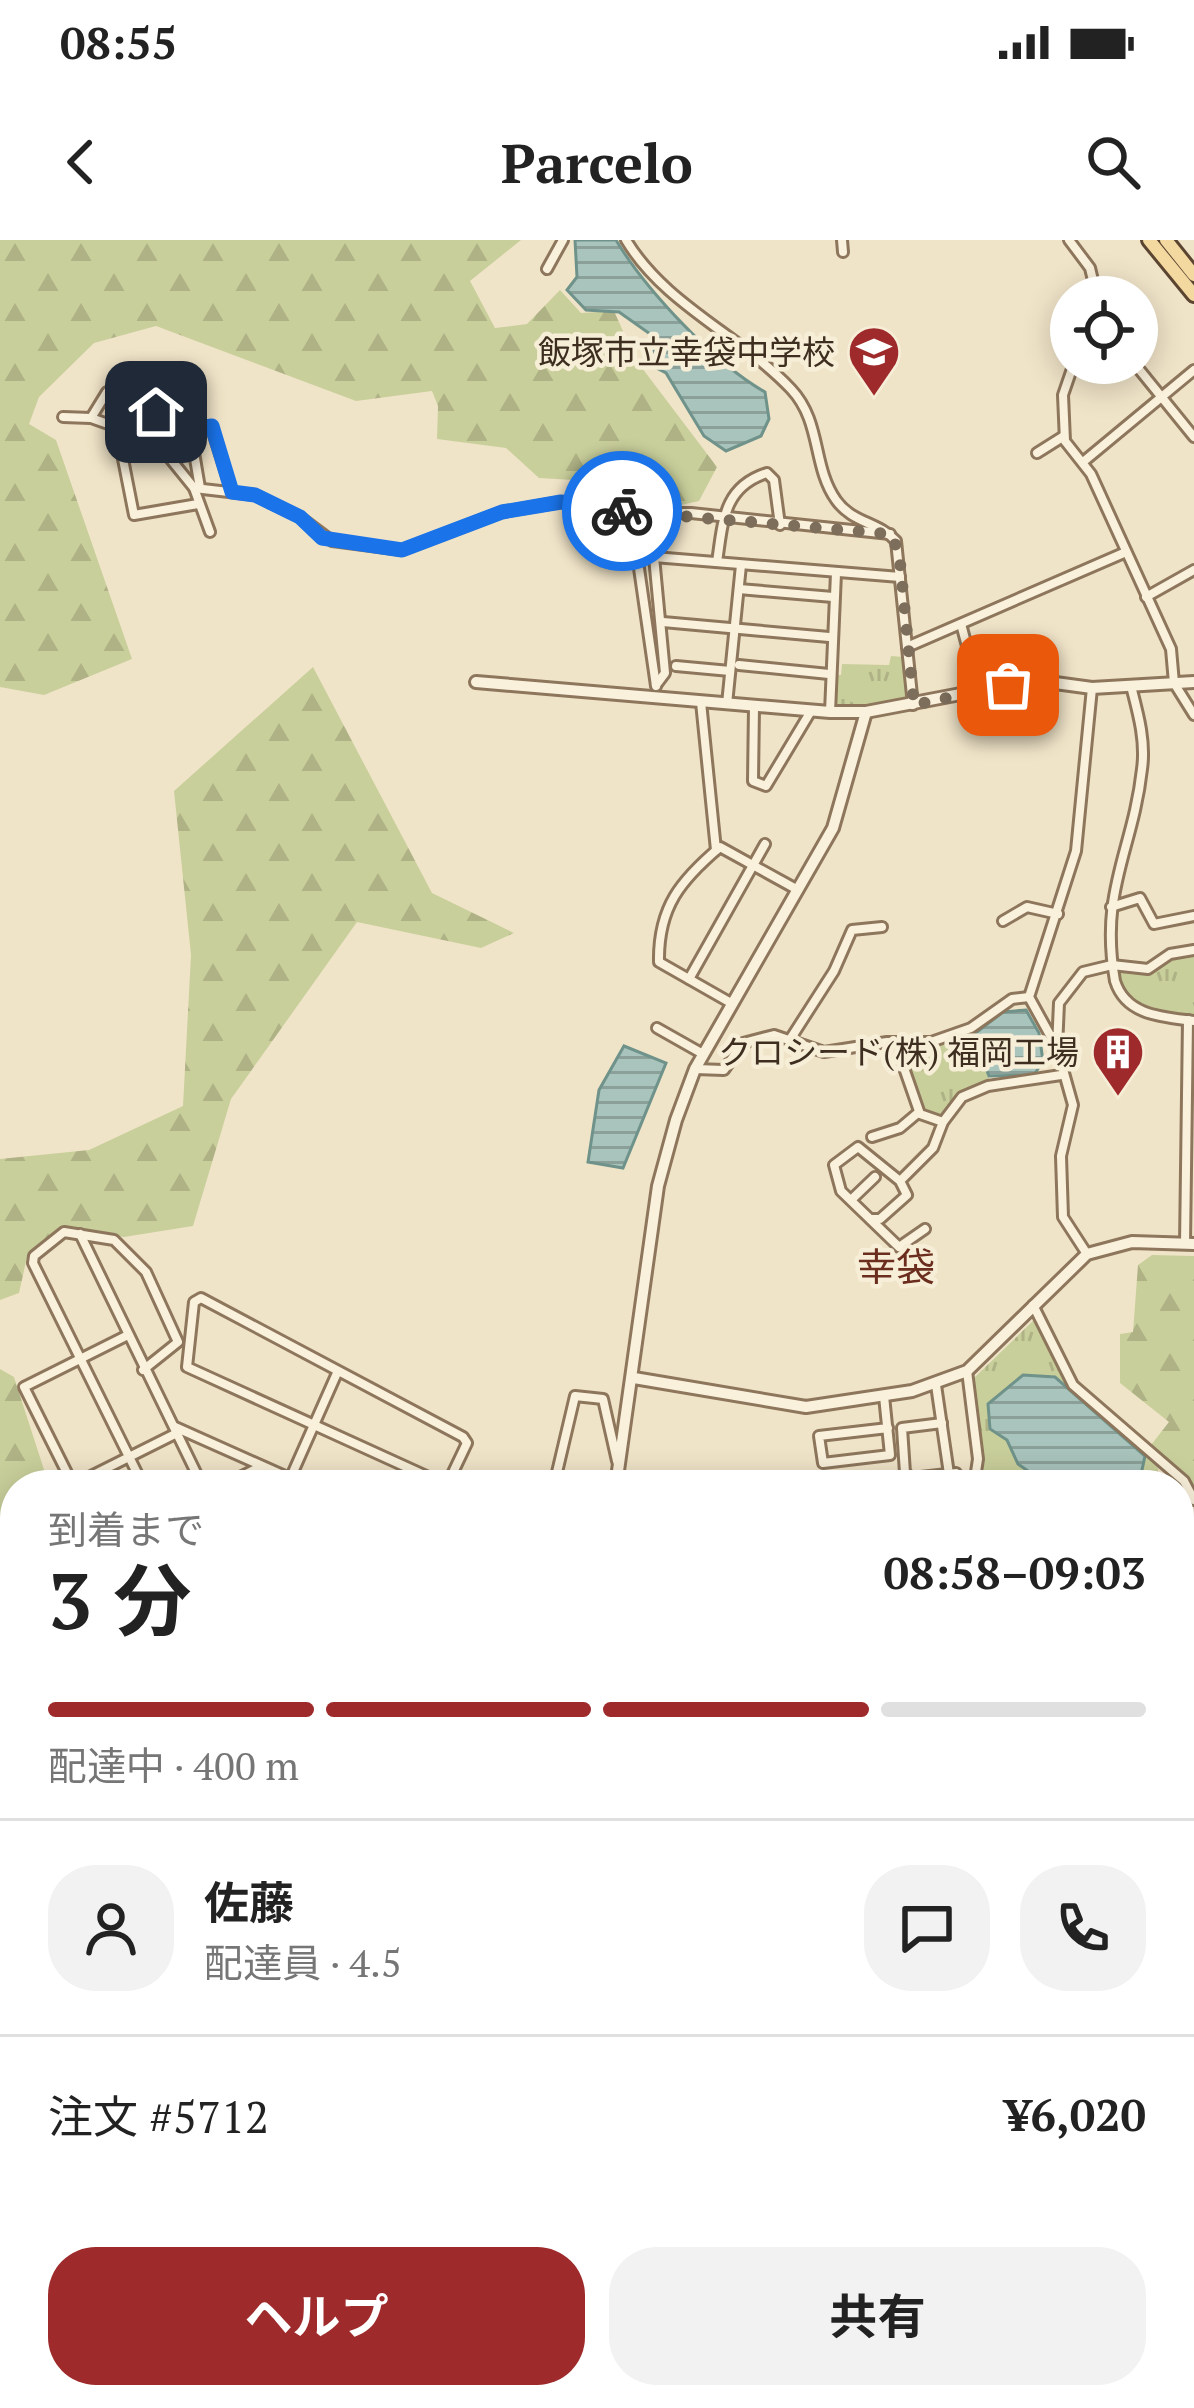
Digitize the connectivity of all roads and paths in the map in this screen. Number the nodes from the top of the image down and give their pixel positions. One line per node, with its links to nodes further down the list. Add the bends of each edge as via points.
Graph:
1 (562, 240): 8 (street)
2 (626, 240): 31 (street, via 686,306 794,392 815,429 835,499)
3 (842, 240): 7 (street)
4 (1069, 240): 10 (street)
5 (1149, 240): 11 (main road)
6 (1166, 240): 9 (main road)
7 (843, 252)
8 (547, 269)
9 (1194, 275)
10 (1092, 276)
11 (1194, 295)
12 (1194, 370): 15 (street)
13 (1067, 384): 20 (street)
14 (1151, 384): 15 (street)
15 (1162, 397): 21 (street); 23 (street)
16 (63, 418): 17 (street)
17 (91, 418): 18 (street, via 107,392); 19 (street)
18 (190, 429): 24 (street); 25 (street, via 212,426)
19 (129, 433): 24 (street, via 156,441); 26 (street, via 122,454 134,515)
20 (1064, 436): 22 (street); 23 (street)
21 (1194, 436)
22 (1037, 453)
23 (1083, 462): 32 (street)
24 (197, 488): 25 (street); 26 (street)
25 (232, 492): 27 (street, via 300,517 322,538 402,550 502,512 561,502)
26 (198, 504): 30 (street)
27 (631, 513): 28 (street); 52 (street)
28 (723, 520): 29 (street); 29 (street, via 728,499 767,473); 33 (street)
29 (781, 525): 31 (street)
30 (210, 532)
31 (890, 534): 37 (street)
32 (1126, 552): 39 (street); 42 (street)
33 (717, 562): 34 (street); 41 (street, via 654,557)
34 (741, 565): 36 (street); 38 (street)
35 (1194, 570): 39 (street)
36 (836, 573): 37 (street); 40 (street)
37 (901, 577): 45 (street)
38 (739, 589): 40 (street); 43 (street)
39 (1146, 596): 51 (street, via 1171,649)
40 (833, 597): 44 (street)
41 (663, 622): 43 (street); 52 (street, via 665,674)
42 (961, 624): 45 (street); 55 (street)
43 (735, 628): 44 (street); 47 (street)
44 (829, 638): 48 (street)
45 (907, 647): 59 (street)
46 (676, 666): 47 (street)
47 (735, 668): 48 (street); 58 (street)
48 (829, 674): 62 (street)
49 (476, 682): 56 (street)
50 (1194, 682): 51 (street)
51 (1174, 683): 53 (street); 64 (street)
52 (656, 685): 56 (street)
53 (1131, 686): 54 (street); 69 (street, via 1142,770)
54 (1092, 688): 55 (street, via 1048,682); 70 (street, via 1082,812)
55 (979, 691): 59 (street)
56 (658, 699): 57 (street)
57 (701, 702): 58 (street); 66 (street)
58 (727, 704): 60 (street)
59 (914, 705): 63 (street)
60 (754, 706): 61 (street); 61 (street, via 753,781 766,786)
61 (812, 711): 62 (street)
62 (830, 712): 63 (street)
63 (866, 712): 68 (street, via 833,828)
64 (1194, 715)
65 (765, 844): 67 (street)
66 (716, 850): 67 (street); 76 (street, via 681,879 663,922 659,962)
67 (754, 865): 68 (street); 76 (street)
68 (798, 890): 78 (street)
69 (1111, 907): 71 (street, via 1140,898 1154,924); 75 (street)
70 (1058, 914): 72 (street, via 1028,908); 77 (street)
71 (1194, 916)
72 (1003, 921)
73 (882, 927): 81 (street, via 852,930)
74 (1194, 950): 75 (street, via 1148,969)
75 (1112, 965): 79 (street, via 1128,1003); 83 (street, via 1083,971 1063,992)
76 (689, 979): 78 (street)
77 (1029, 997): 82 (street, via 943,1039); 83 (street)
78 (731, 1004): 84 (street)
79 (1191, 1020): 96 (street)
80 (657, 1028): 84 (street)
81 (791, 1038): 82 (street, via 824,1052); 85 (street, via 757,1038 742,1043 724,1070)
82 (903, 1044): 87 (street)
83 (1057, 1048): 86 (street)
84 (703, 1054): 85 (street)
85 (695, 1069): 104 (street, via 658,1186)
86 (1061, 1075): 88 (street, via 973,1091); 97 (street, via 1073,1105 1060,1156 1064,1216)
87 (919, 1112): 88 (street); 89 (street)
88 (943, 1122): 91 (street, via 933,1148)
89 (872, 1137)
90 (875, 1177): 92 (street)
91 (900, 1180): 92 (street, via 859,1148 834,1165); 93 (street, via 907,1196)
92 (851, 1200): 93 (street)
93 (870, 1219): 94 (street, via 899,1247)
94 (925, 1229)
95 (80, 1234): 99 (street); 100 (street, via 64,1232 33,1263); 101 (street, via 114,1240 146,1272 178,1335)
96 (1190, 1244): 97 (street, via 1132,1242)
97 (1087, 1254): 98 (street)
98 (1032, 1304): 102 (street); 127 (street, via 1073,1385)
99 (126, 1336): 100 (street); 101 (street)
100 (79, 1358): 111 (street); 114 (street, via 24,1388)
101 (143, 1370): 110 (street)
102 (967, 1371): 105 (street); 126 (street)
103 (337, 1373): 108 (street); 108 (street, via 201,1298 194,1302 187,1367); 122 (street, via 463,1437)
104 (634, 1378): 106 (street, via 806,1407); 113 (street)
105 (936, 1384): 106 (street); 107 (street)
106 (884, 1396): 109 (street)
107 (942, 1423): 124 (street, via 902,1428); 125 (street)
108 (314, 1424): 120 (street); 121 (street)
109 (888, 1428): 109 (street, via 890,1455 823,1463 820,1436)
110 (175, 1430): 111 (street); 112 (street); 117 (street)
111 (129, 1457): 115 (street); 116 (street)
112 (261, 1466): 118 (street); 119 (street)
113 (620, 1468): 123 (street, via 603,1399 575,1396)
114 (65, 1470)
115 (103, 1470)
116 (136, 1470)
117 (195, 1470)
118 (253, 1470)
119 (270, 1470)
120 (294, 1470)
121 (414, 1470)
122 (454, 1470)
123 (558, 1470)
124 (905, 1470)
125 (952, 1470)
126 (976, 1470)
127 (1171, 1470)

